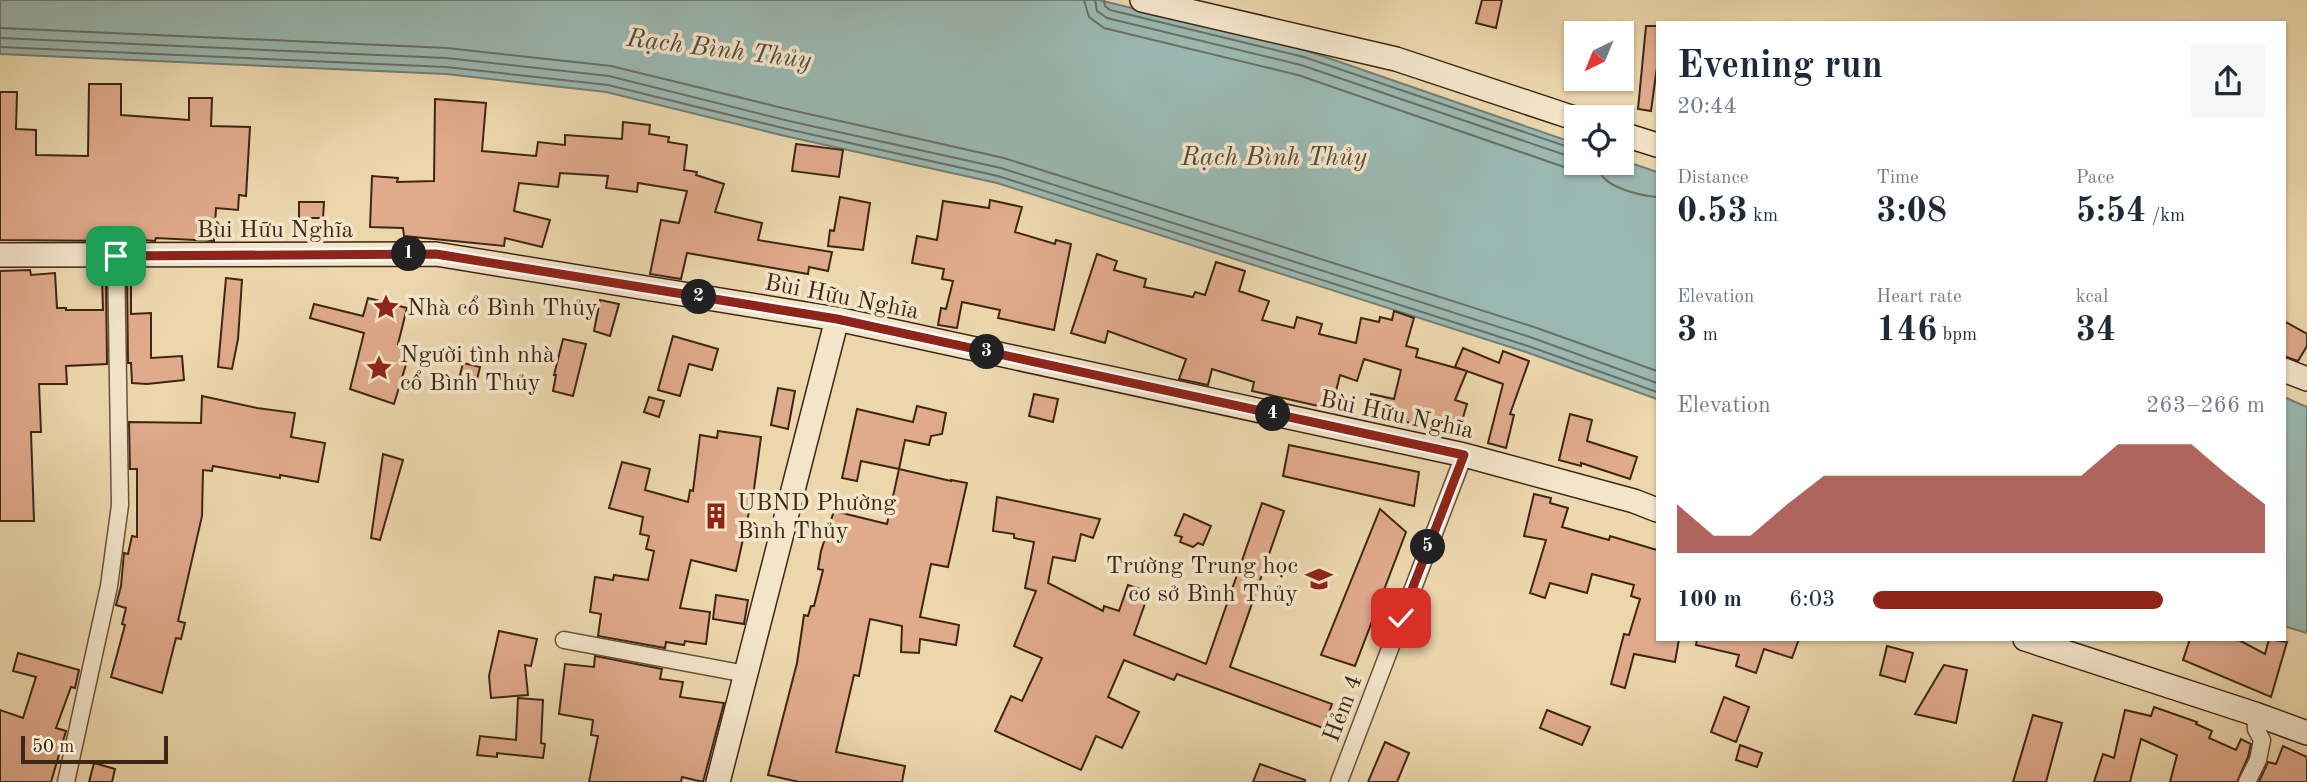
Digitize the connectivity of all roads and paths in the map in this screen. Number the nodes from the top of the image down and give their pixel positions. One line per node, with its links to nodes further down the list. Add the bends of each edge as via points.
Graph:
1 (1142, 0): 2 (street, via 1396,59)
2 (1564, 115)
3 (1634, 138): 4 (street)
4 (1656, 145)
5 (0, 255): 6 (street, Bùi Hữu Nghĩa)
6 (116, 256): 7 (street, Bùi Hữu Nghĩa, via 436,254); 17 (street, via 120,505 109,586)
7 (837, 319): 10 (street, Bùi Hữu Nghĩa); 14 (street)
8 (2286, 371): 9 (street)
9 (2307, 379)
10 (1464, 455): 11 (street, Bùi Hữu Nghĩa); 19 (street, Hẻm 4)
11 (1656, 510)
12 (564, 640): 14 (street)
13 (2031, 641): 15 (street)
14 (746, 674): 18 (street)
15 (2255, 713): 16 (street); 20 (street, via 2262,740 2258,761)
16 (2307, 733)
17 (66, 782)
18 (718, 782)
19 (1339, 782)
20 (2246, 782)

